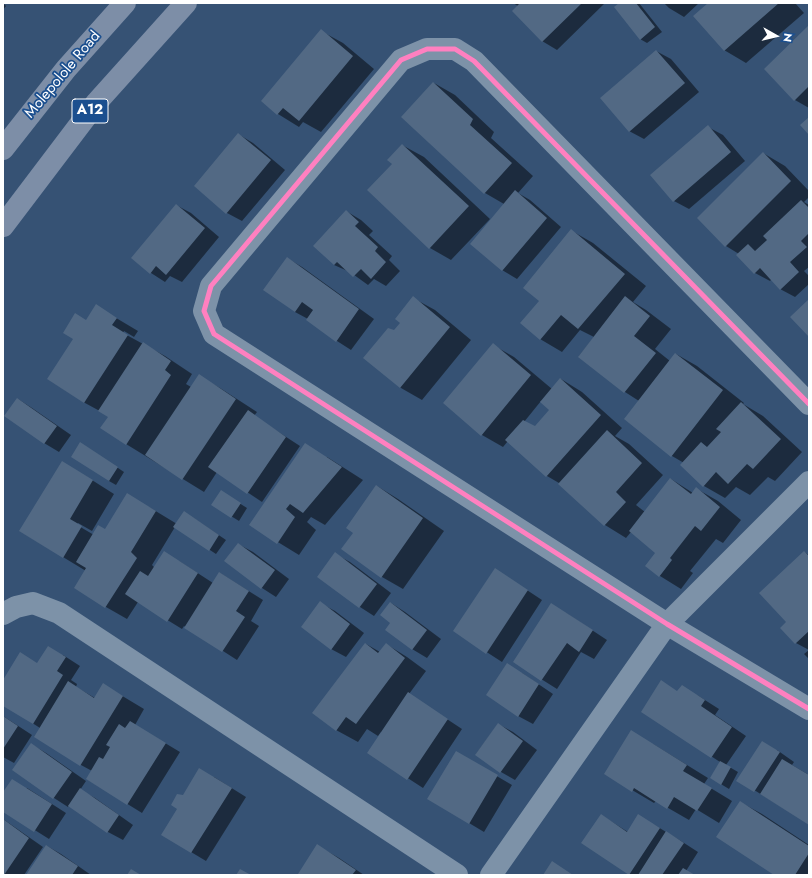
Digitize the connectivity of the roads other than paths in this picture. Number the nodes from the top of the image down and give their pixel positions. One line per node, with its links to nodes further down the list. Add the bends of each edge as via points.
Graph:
1 (125, 3): 3 (main road, Molepolole Road, via 66,69)
2 (186, 3): 4 (main road, A12, via 98,102)
3 (3, 149)
4 (3, 226)
5 (809, 404): 8 (street, via 474,61 456,49 427,49 401,60 211,286 204,311 214,334)
6 (809, 482): 8 (street)
7 (3, 614): 10 (street, via 16,606 33,603 59,613)
8 (667, 624): 9 (street); 11 (street)
9 (809, 709)
10 (457, 875)
11 (491, 875)

